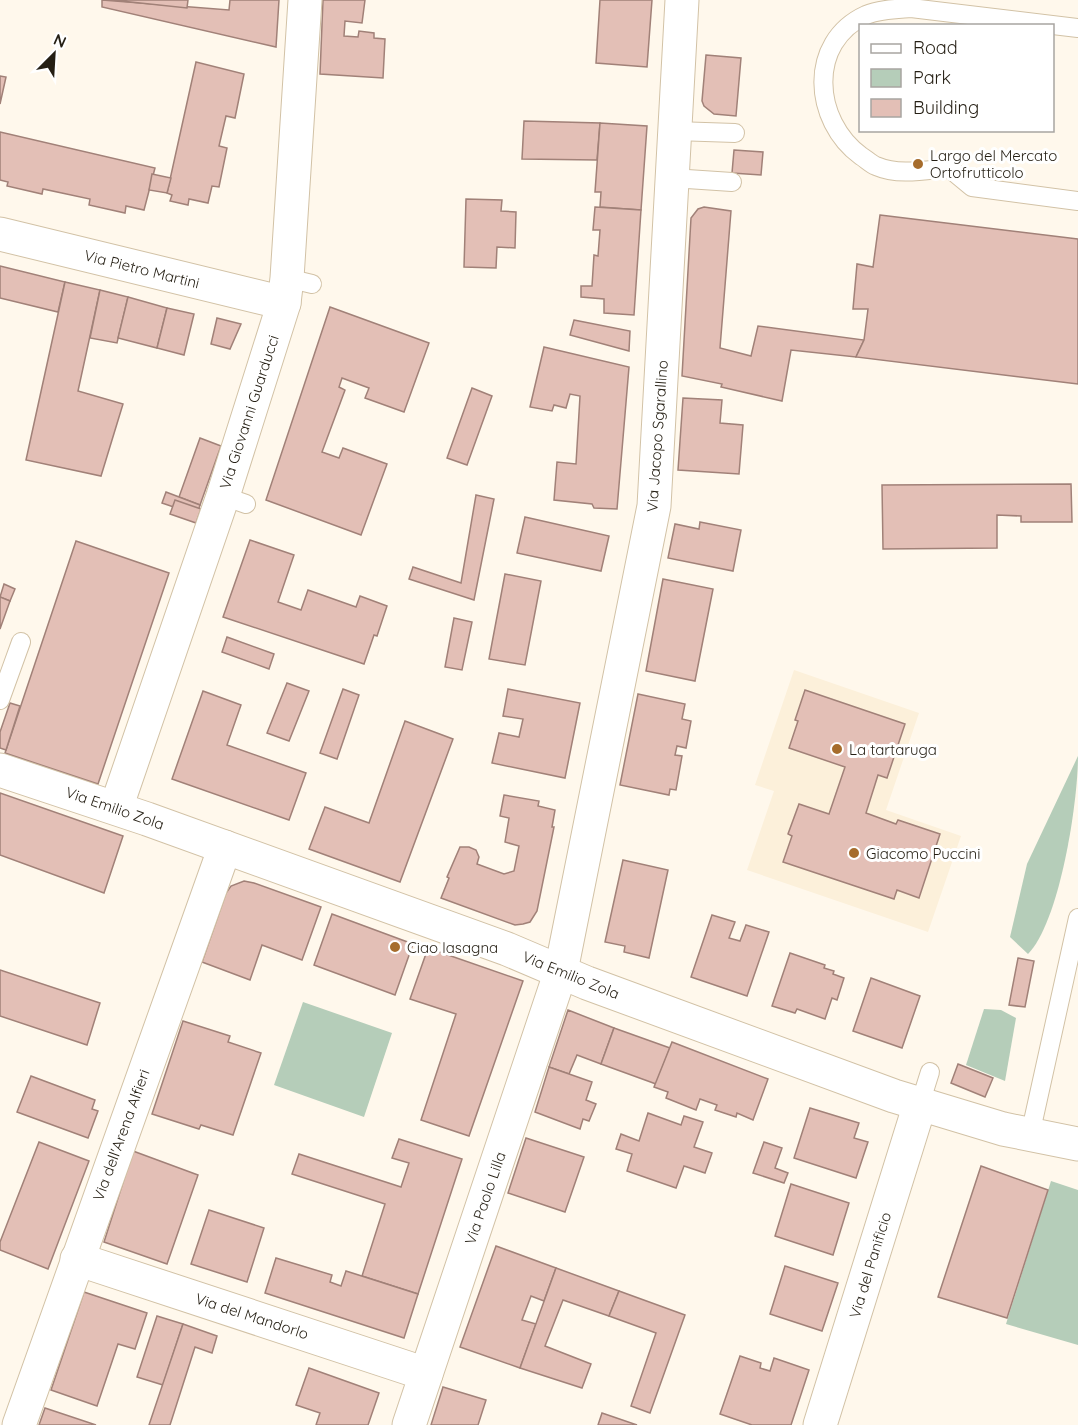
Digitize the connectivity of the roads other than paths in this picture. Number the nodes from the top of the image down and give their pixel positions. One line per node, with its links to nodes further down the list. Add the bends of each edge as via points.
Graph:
1 (304, 0): 12 (street, Via Giovanni Guarducci)
2 (682, 0): 6 (street, Via Jacopo Sgarallino)
3 (1045, 24): 10 (lane, via 911,8 866,15 841,35 830,52 823,83 824,99 835,127 855,151 876,166 906,172 949,168 972,187)
4 (1054, 25): 5 (lane)
5 (1078, 28)
6 (675, 131): 7 (lane); 8 (street, Via Jacopo Sgarallino)
7 (735, 133)
8 (672, 178): 9 (lane); 19 (street, Via Jacopo Sgarallino, via 654,506)
9 (732, 182)
10 (1078, 201)
11 (0, 234): 12 (street, Via Pietro Martini)
12 (294, 289): 16 (street, Via Giovanni Guarducci, via 235,500)
13 (21, 642): 14 (lane)
14 (0, 700)
15 (0, 770): 16 (street, Via Emilio Zola)
16 (116, 808): 17 (street, Via Emilio Zola)
17 (225, 847): 19 (street, Via Emilio Zola); 24 (street, Via dell'Arena Alfieri)
18 (1078, 918): 22 (lane)
19 (561, 971): 21 (street, Via Emilio Zola); 25 (street, Via Paolo Lilla)
20 (925, 1070): 21 (lane)
21 (915, 1103): 22 (street, Via Emilio Zola); 28 (street, Via del Panificio)
22 (1030, 1135): 23 (street, Via Emilio Zola)
23 (1078, 1144)
24 (77, 1258): 25 (street, Via del Mandorlo); 26 (street, Via dell'Arena Alfieri)
25 (426, 1374): 27 (street, Via Paolo Lilla)
26 (19, 1425)
27 (409, 1425)
28 (820, 1425)

